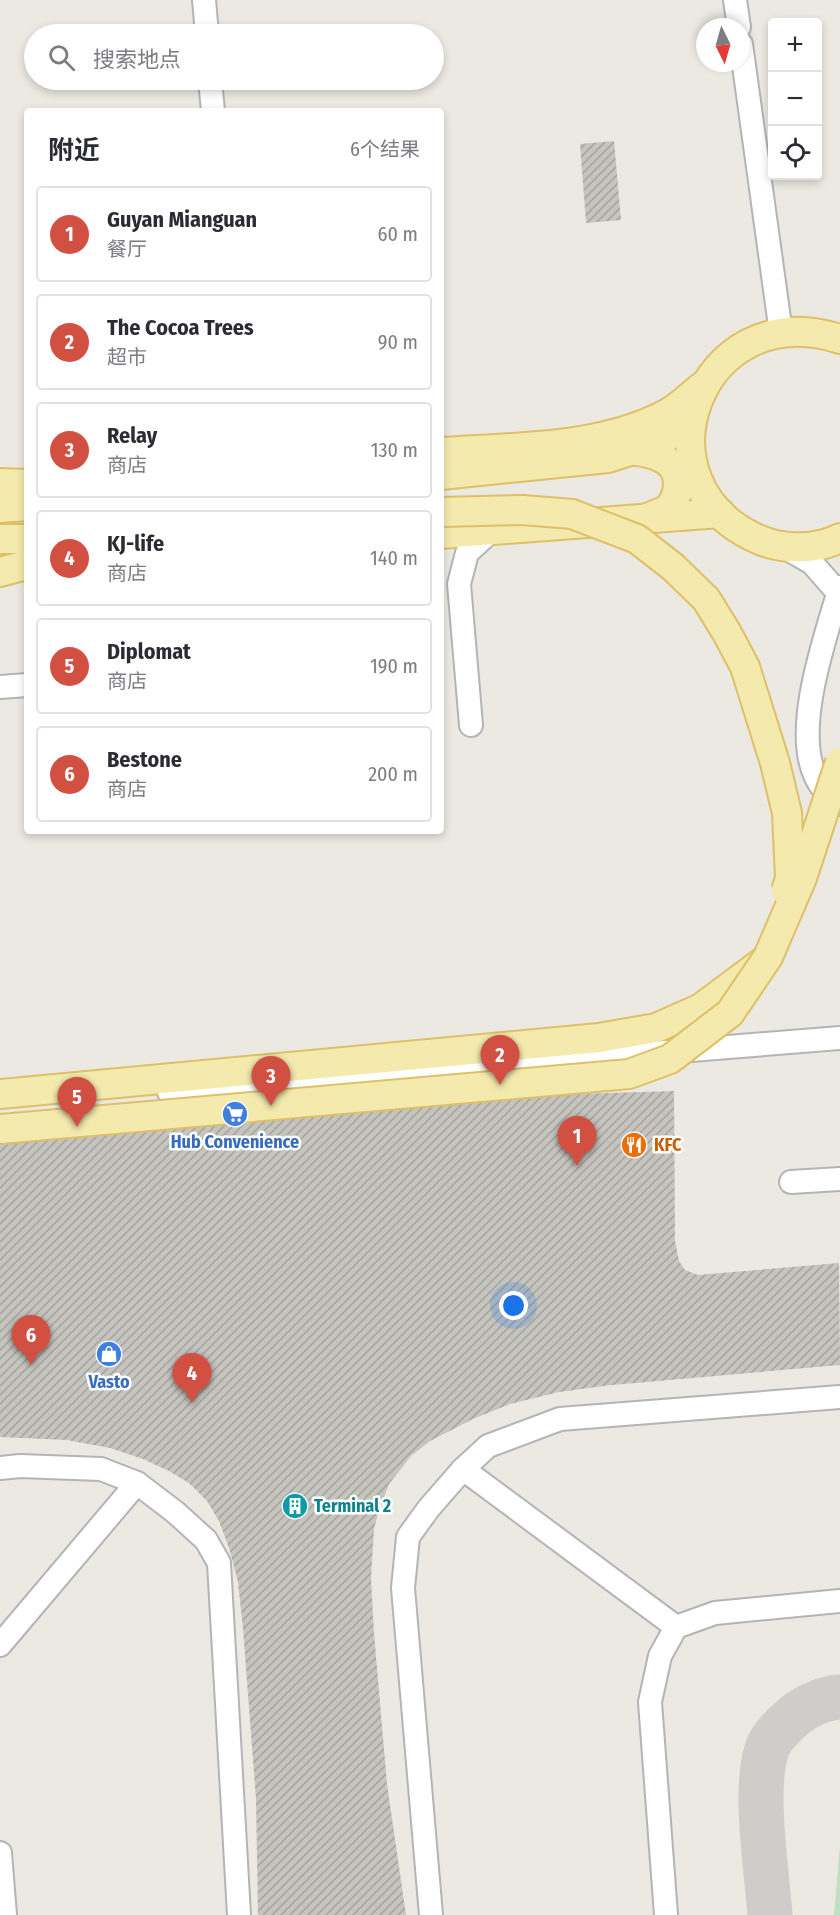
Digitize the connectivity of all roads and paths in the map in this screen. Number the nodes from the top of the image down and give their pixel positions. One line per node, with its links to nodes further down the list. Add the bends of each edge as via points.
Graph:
1 (204, 0): 4 (street)
2 (735, 0): 3 (street)
3 (738, 18)
4 (206, 24)
5 (745, 72): 8 (street)
6 (211, 90): 7 (street)
7 (213, 108)
8 (781, 333): 9 (main road, via 807,331); 10 (main road, via 741,347)
9 (840, 339)
10 (706, 383): 11 (main road); 12 (main road, via 669,412 635,428)
11 (693, 415): 13 (main road, via 677,431); 21 (main road, via 694,467)
12 (574, 442): 13 (main road); 14 (main road)
13 (636, 450): 15 (main road, via 608,458); 22 (main road, via 665,458 676,472 677,492 669,509)
14 (444, 452)
15 (444, 475)
16 (0, 483): 17 (main road)
17 (24, 484)
18 (24, 506): 19 (main road)
19 (0, 508)
20 (444, 512): 37 (main road, bridge, via 523,510 572,514 637,539 674,567 706,599 745,668 788,813 790,878)
21 (720, 513): 22 (main road); 28 (main road, via 748,535)
22 (645, 519): 23 (main road)
23 (491, 531): 24 (main road); 34 (street, via 467,553 459,584)
24 (444, 534)
25 (840, 538): 28 (main road, via 818,545)
26 (0, 539): 27 (main road)
27 (24, 539)
28 (782, 546): 31 (street, via 812,563)
29 (24, 566): 30 (main road)
30 (0, 572)
31 (839, 592): 36 (street, via 809,705 808,728 809,756 815,776)
32 (24, 685): 33 (street)
33 (0, 687)
34 (471, 725)
35 (840, 762): 37 (main road, bridge, via 802,878)
36 (840, 808)
37 (768, 957): 39 (main road, via 700,1008 656,1028 599,1038); 41 (main road, bridge, via 730,1013 670,1059 629,1074)
38 (840, 1038): 40 (street)
39 (0, 1094)
40 (0, 1106)
41 (0, 1129)
42 (840, 1179): 43 (street)
43 (790, 1182)
44 (840, 1396): 46 (street, via 560,1419 488,1446)
45 (0, 1468): 47 (street, via 101,1469)
46 (463, 1469): 49 (street); 54 (street, via 408,1537 403,1588)
47 (137, 1483): 50 (street); 53 (street, via 206,1540 219,1563)
48 (840, 1601): 49 (street, via 716,1613)
49 (676, 1627): 55 (street, via 660,1656 650,1702)
50 (0, 1645)
51 (0, 1853): 52 (street)
52 (5, 1915)
53 (239, 1915)
54 (430, 1915)
55 (666, 1915)

